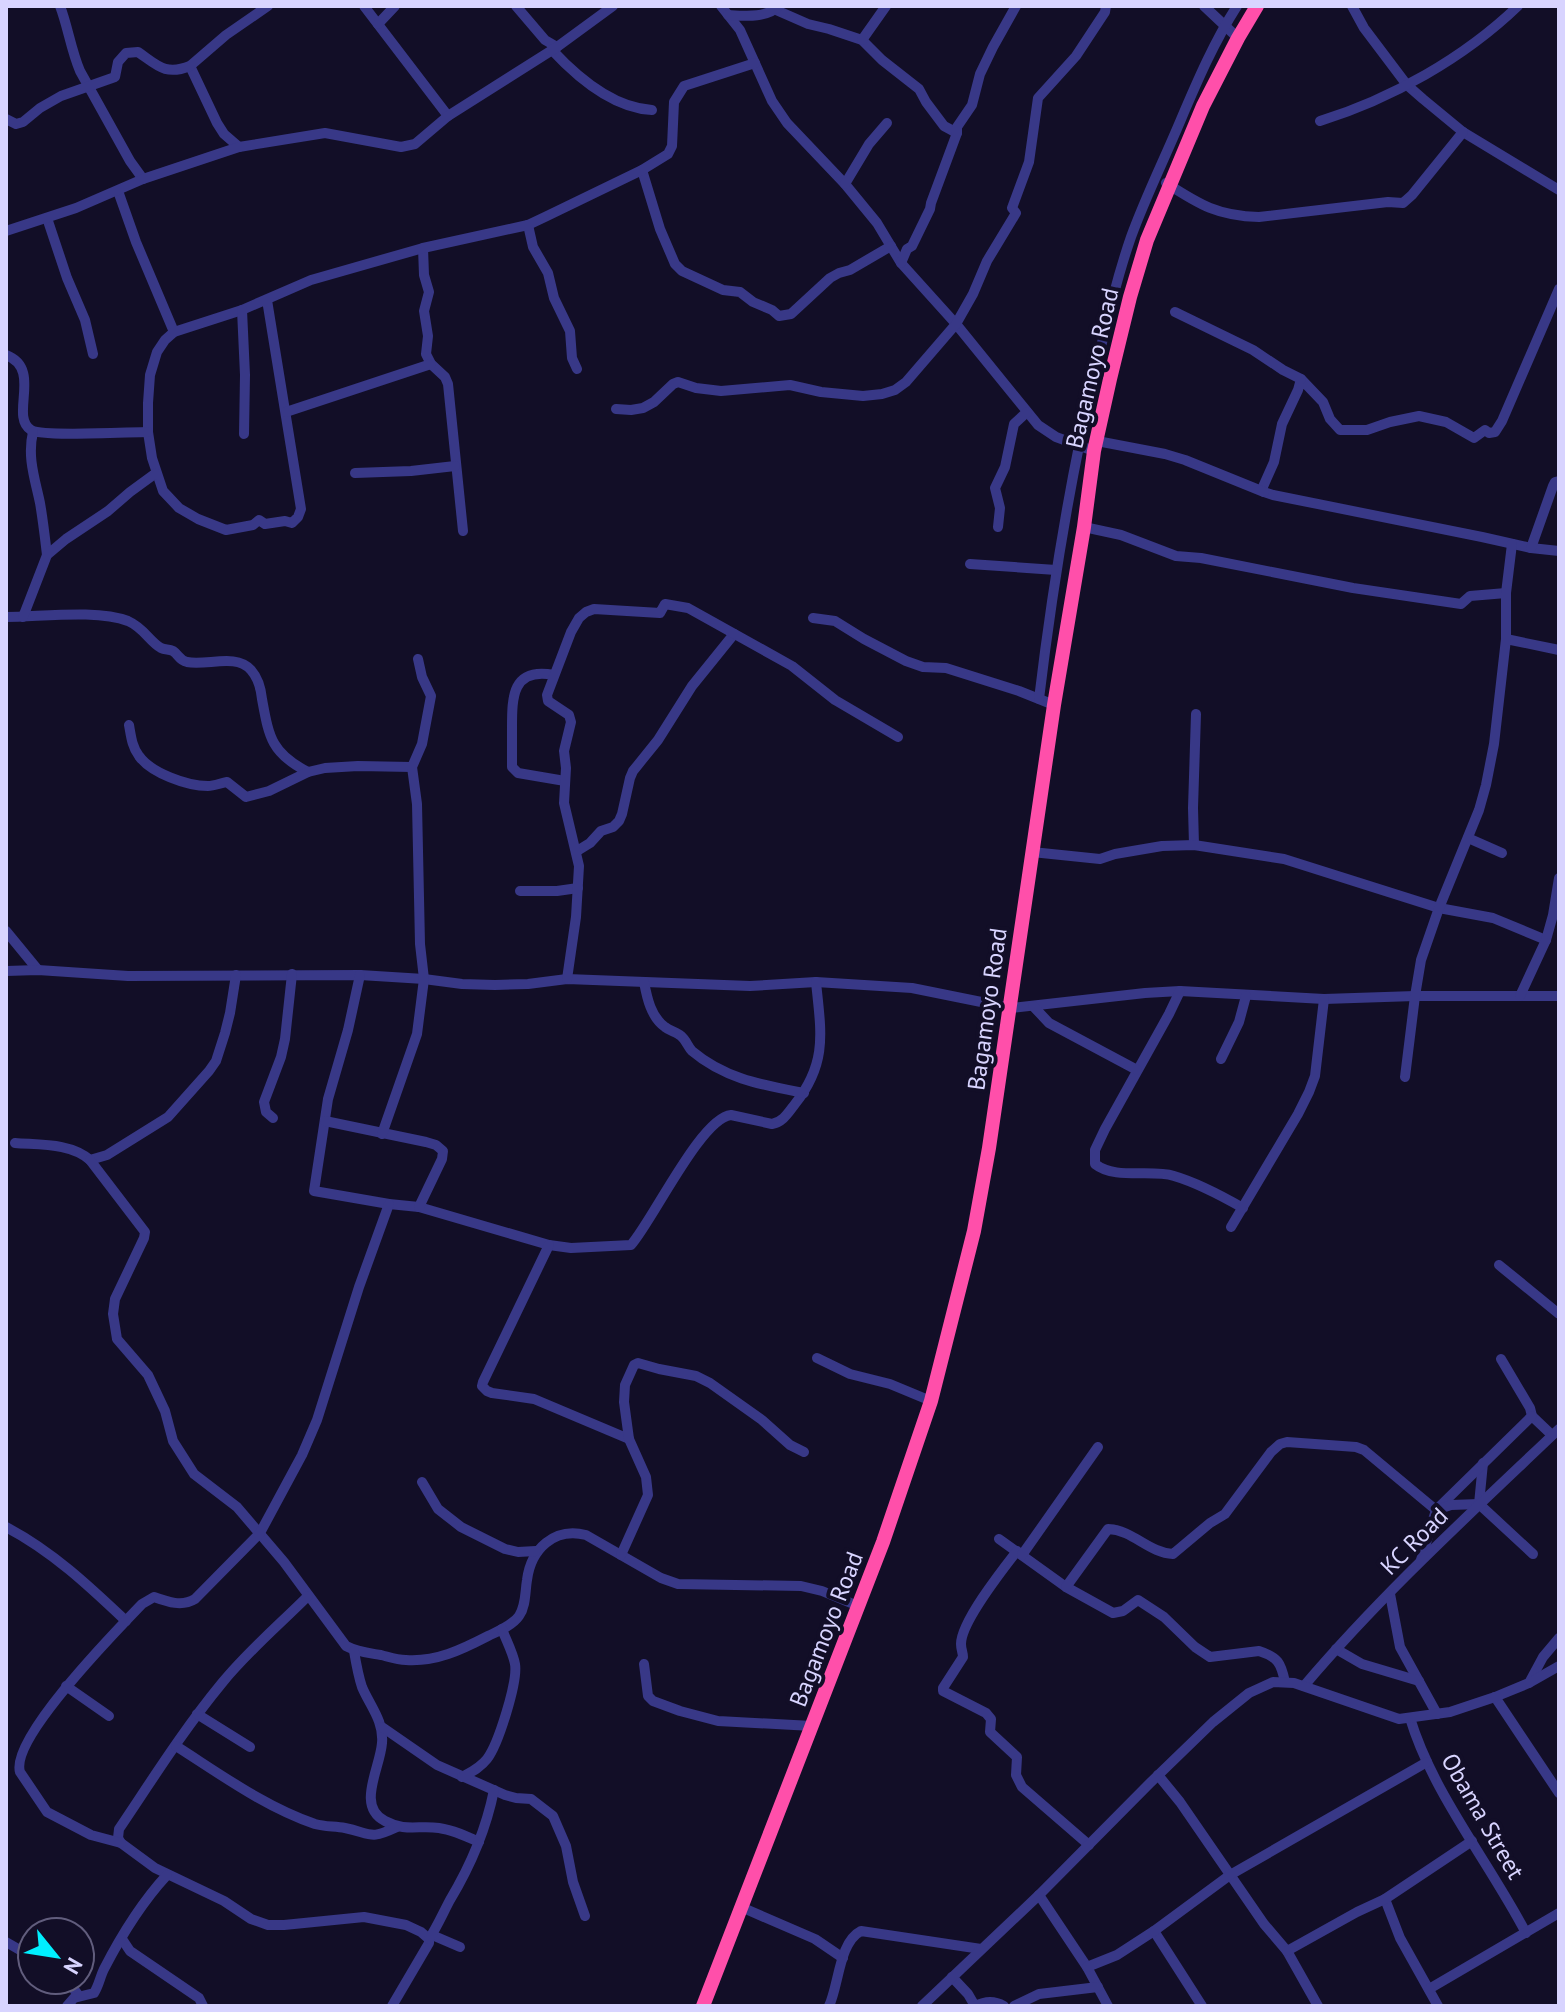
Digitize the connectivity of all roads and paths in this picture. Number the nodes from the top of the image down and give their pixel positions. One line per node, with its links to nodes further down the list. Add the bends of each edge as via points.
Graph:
1 (60, 6): 25 (street)
2 (266, 6): 23 (street)
3 (364, 6): 17 (street)
4 (395, 6): 17 (street)
5 (516, 6): 21 (street)
6 (613, 6): 21 (street)
7 (886, 6): 20 (street)
8 (1016, 6): 32 (street)
9 (1106, 6): 50 (street, via 1076,56 1038,98 1029,162 1012,208 1016,213)
10 (1204, 6): 18 (street)
11 (1237, 6): 18 (street)
12 (1257, 6): 19 (highway, Bagamoyo Road)
13 (1352, 6): 24 (street)
14 (1518, 6): 24 (street, via 1469,47)
15 (778, 8): 16 (street, via 760,15); 20 (street, via 808,24)
16 (725, 10): 22 (street)
17 (378, 24): 27 (street)
18 (1225, 24): 19 (street); 36 (street)
19 (1238, 38): 36 (highway, Bagamoyo Road)
20 (862, 40): 32 (street, via 919,89 944,126)
21 (555, 48): 26 (street, via 582,80 620,103); 27 (street)
22 (755, 63): 34 (street, via 684,86 674,102 668,154); 37 (street, via 787,123)
23 (190, 66): 25 (street, via 159,69 138,52 126,53 115,77); 33 (street, via 217,123)
24 (1407, 85): 29 (street); 31 (street)
25 (88, 86): 28 (street, via 61,96 20,124); 35 (street)
26 (652, 110)
27 (448, 116): 33 (street, via 415,144 401,147 325,133)
28 (6, 119)
29 (1320, 121)
30 (887, 123): 37 (street)
31 (1463, 132): 36 (street, via 1403,203 1239,216 1203,206); 38 (street)
32 (957, 133): 45 (street, via 930,209)
33 (239, 147): 35 (street)
34 (642, 170): 41 (street); 43 (street, via 675,264 723,290 740,292 779,316 791,314 830,278)
35 (143, 179): 39 (street)
36 (1163, 181): 56 (street, via 1124,258); 57 (highway, Bagamoyo Road)
37 (845, 184): 43 (street)
38 (1559, 190)
39 (118, 191): 40 (street); 51 (street)
40 (47, 218): 42 (street); 52 (street)
41 (528, 225): 44 (street); 55 (street, via 570,331)
42 (6, 231)
43 (891, 246): 45 (street)
44 (423, 248): 47 (street, via 311,280); 54 (street, via 429,292 424,311 426,354)
45 (901, 263): 50 (street)
46 (1559, 289): 58 (street, via 1495,432 1485,430 1474,438 1446,422 1419,416 1367,430 1340,430)
47 (267, 300): 48 (street); 60 (street)
48 (242, 310): 51 (street); 64 (street)
49 (1175, 312): 58 (street)
50 (956, 324): 59 (street, via 906,382 882,394 851,396 790,385 710,390 678,382 643,408); 61 (street)
51 (174, 332): 63 (street, via 157,352 150,375)
52 (93, 354)
53 (6, 355): 62 (street, via 23,371 24,418)
54 (431, 364): 60 (street); 67 (street, via 448,384)
55 (577, 369)
56 (1094, 376): 57 (street); 65 (street)
57 (1110, 379): 66 (highway, Bagamoyo Road)
58 (1301, 379): 71 (street, via 1282,424)
59 (616, 409)
60 (286, 412): 68 (street, via 301,509 292,523 259,520 226,530 179,508 163,491)
61 (1027, 412): 65 (street, via 1056,437); 72 (street, via 1014,424 995,488)
62 (33, 432): 63 (street); 78 (street, via 32,468)
63 (148, 432): 68 (street)
64 (244, 434)
65 (1078, 446): 66 (street); 80 (street)
66 (1096, 446): 71 (street, via 1165,454); 73 (highway, Bagamoyo Road)
67 (455, 466): 69 (street); 74 (street)
68 (156, 473): 78 (street)
69 (355, 473)
70 (1559, 481): 76 (street)
71 (1264, 492): 75 (street)
72 (998, 527)
73 (1084, 527): 81 (street, via 1176,556 1353,588 1461,604 1470,596); 91 (highway, Bagamoyo Road)
74 (463, 531)
75 (1512, 544): 76 (street); 81 (street)
76 (1531, 548): 77 (street)
77 (1559, 551)
78 (47, 555): 83 (street)
79 (970, 564): 80 (street)
80 (1056, 570): 90 (street)
81 (1506, 593): 86 (street)
82 (6, 617): 83 (street)
83 (23, 617): 96 (street, via 116,618 144,631 179,659 242,663 259,684 274,743 289,762)
84 (813, 618): 90 (street, via 835,621 906,661 946,668)
85 (734, 634): 89 (street, via 671,604 660,613 594,609 579,618); 94 (street); 100 (street, via 633,771 619,821)
86 (1506, 639): 87 (street); 98 (street, via 1486,785)
87 (1559, 650)
88 (418, 659): 95 (street, via 431,696)
89 (554, 675): 97 (street, via 548,701 571,718); 97 (street, via 528,676 513,694 512,767)
90 (1039, 699): 91 (street)
91 (1054, 705): 101 (highway, Bagamoyo Road)
92 (1196, 714): 99 (street)
93 (129, 725): 96 (street, via 142,760 186,784 227,782 246,797)
94 (898, 737)
95 (412, 767): 96 (street); 114 (street)
96 (308, 772)
97 (565, 781): 100 (street, via 564,803)
98 (1468, 838): 102 (street); 106 (street)
99 (1194, 845): 101 (street, via 1100,859); 106 (street, via 1284,859)
100 (577, 851): 104 (street)
101 (1032, 852): 125 (highway, Bagamoyo Road)
102 (1502, 853)
103 (1559, 878): 108 (street)
104 (578, 888): 105 (street); 115 (street)
105 (520, 891)
106 (1439, 908): 108 (street, via 1493,918); 120 (street)
107 (6, 931): 109 (street)
108 (1546, 940): 121 (street)
109 (38, 970): 110 (street); 112 (street)
110 (6, 971)
111 (292, 974): 112 (street); 113 (street); 130 (street, via 285,1039 264,1102)
112 (236, 975): 134 (street, via 225,1033 209,1071 168,1117 117,1150)
113 (360, 975): 114 (street); 131 (street)
114 (424, 979): 115 (street, via 495,985); 132 (street, via 417,1034)
115 (567, 979): 116 (street)
116 (644, 982): 117 (street); 129 (street, via 657,1019 713,1067 750,1082)
117 (816, 982): 125 (street, via 912,988); 129 (street, via 819,1056)
118 (1180, 991): 119 (street); 124 (street); 127 (street)
119 (1246, 996): 123 (street); 126 (street)
120 (1415, 996): 121 (street); 123 (street); 128 (street)
121 (1520, 996): 122 (street)
122 (1559, 996)
123 (1324, 999): 137 (street, via 1309,1092)
124 (1033, 1006): 125 (street); 127 (street, via 1049,1023)
125 (1011, 1008): 144 (highway, Bagamoyo Road, via 974,1231)
126 (1221, 1059)
127 (1137, 1070): 137 (street, via 1095,1150 1095,1164 1110,1172 1172,1175)
128 (1405, 1077)
129 (804, 1093): 139 (street, via 777,1123 731,1115 718,1120 631,1245)
130 (273, 1118)
131 (325, 1121): 132 (street); 135 (street, via 314,1191)
132 (382, 1134): 136 (street, via 443,1151)
133 (15, 1143): 134 (street, via 68,1148)
134 (90, 1160): 155 (street, via 145,1232 115,1299 117,1339 156,1389 173,1441 194,1474 237,1507)
135 (389, 1204): 136 (street); 155 (street, via 317,1420)
136 (419, 1207): 139 (street)
137 (1243, 1208): 138 (street)
138 (1231, 1227)
139 (549, 1245): 147 (street, via 482,1386 492,1393 534,1399)
140 (1499, 1265): 141 (street)
141 (1559, 1314)
142 (817, 1358): 144 (street)
143 (1501, 1359): 145 (street)
144 (931, 1401): 165 (highway, Bagamoyo Road)
145 (1532, 1416): 146 (street); 150 (street)
146 (1556, 1432): 152 (street, KC Road)
147 (629, 1439): 149 (street, via 625,1385 638,1363 710,1383); 160 (street, via 648,1495)
148 (1098, 1447): 158 (street)
149 (804, 1452)
150 (1483, 1463): 152 (street); 153 (street)
151 (422, 1482): 157 (street, via 438,1509 461,1527 505,1549)
152 (1479, 1504): 153 (street); 159 (street); 161 (street, KC Road)
153 (1436, 1510): 161 (street); 162 (street, via 1364,1450 1287,1442 1271,1452 1225,1514 1173,1554 1108,1529)
154 (6, 1527): 166 (street, via 56,1559)
155 (260, 1533): 164 (street); 166 (street, via 195,1599 184,1604 154,1597)
156 (999, 1539): 158 (street)
157 (536, 1551): 160 (street, via 559,1534 578,1533); 167 (street, via 519,1617)
158 (1019, 1553): 162 (street); 196 (street, via 969,1621 963,1657 943,1691 986,1713 990,1732 1017,1757 1022,1787)
159 (1533, 1554)
160 (621, 1555): 165 (street, via 678,1584 801,1586)
161 (1420, 1562): 163 (street, KC Road)
162 (1066, 1587): 174 (street, via 1113,1613 1138,1600 1210,1657 1266,1654 1280,1663)
163 (1390, 1594): 169 (street, KC Road); 173 (street, via 1398,1641)
164 (308, 1596): 170 (street); 179 (street)
165 (858, 1606): 183 (highway, Bagamoyo Road)
166 (126, 1621): 176 (street)
167 (502, 1629): 170 (street, via 428,1660); 189 (street, via 515,1664 499,1738 489,1757)
168 (1559, 1638): 175 (street)
169 (1336, 1649): 173 (street, via 1362,1664); 177 (street, KC Road)
170 (354, 1651): 184 (street, via 363,1687)
171 (644, 1664): 183 (street, via 648,1696 680,1711 718,1721)
172 (1559, 1666): 175 (street)
173 (1419, 1681): 180 (street)
174 (1285, 1682): 177 (street); 188 (street, via 1249,1693)
175 (1529, 1683): 178 (street)
176 (66, 1686): 181 (street); 195 (street, via 24,1749 20,1772 47,1812 91,1835)
177 (1304, 1686): 182 (street, via 1399,1719)
178 (1495, 1697): 180 (street); 191 (street)
179 (197, 1714): 185 (street); 186 (street)
180 (1437, 1714): 182 (street)
181 (109, 1716)
182 (1410, 1718): 187 (street, Obama Street)
183 (812, 1726): 203 (highway, Bagamoyo Road)
184 (382, 1727): 189 (street); 192 (street, via 370,1807)
185 (176, 1746): 192 (street, via 296,1817 370,1836); 195 (street, via 119,1829)
186 (250, 1747)
187 (1427, 1762): 193 (street, Obama Street); 199 (street)
188 (1158, 1775): 196 (street); 199 (street)
189 (462, 1777): 190 (street)
190 (494, 1790): 194 (street); 205 (street, via 531,1799 553,1816)
191 (1559, 1793)
192 (397, 1827): 194 (street, via 441,1828)
193 (1472, 1841): 202 (street); 207 (street, Obama Street)
194 (479, 1842): 208 (street)
195 (121, 1843): 197 (street)
196 (1089, 1845): 201 (street)
197 (155, 1868): 198 (street); 200 (street)
198 (167, 1875): 200 (street); 208 (street, via 268,1925 364,1917 406,1925)
199 (1230, 1875): 206 (street); 213 (street)
200 (153, 1889): 209 (street)
201 (1039, 1895): 211 (street); 216 (street)
202 (1385, 1899): 213 (street); 220 (street)
203 (741, 1907): 215 (street, via 815,1939); 225 (highway, Bagamoyo Road)
204 (1559, 1913): 207 (street)
205 (585, 1916)
206 (1154, 1931): 216 (street); 232 (street)
207 (1526, 1933): 220 (street)
208 (430, 1937): 210 (street); 224 (street)
209 (122, 1939): 212 (street); 214 (street)
210 (460, 1947)
211 (981, 1949): 215 (street, via 866,1930 852,1936); 217 (street)
212 (130, 1951): 214 (street); 223 (street)
213 (1287, 1951): 233 (street)
214 (113, 1954): 219 (street)
215 (843, 1958): 226 (street)
216 (1087, 1967): 218 (street)
217 (952, 1977): 227 (street); 228 (street)
218 (1098, 1987): 230 (street, via 1039,1994); 231 (street)
219 (96, 1988)
220 (1429, 1989): 234 (street)
221 (79, 1996): 222 (street)
222 (67, 2006)
223 (203, 2006)
224 (392, 2006)
225 (703, 2006)
226 (829, 2006)
227 (922, 2006)
228 (976, 2006): 229 (street)
229 (1004, 2006)
230 (1014, 2006)
231 (1108, 2006)
232 (1202, 2006)
233 (1318, 2006)
234 (1438, 2006)

